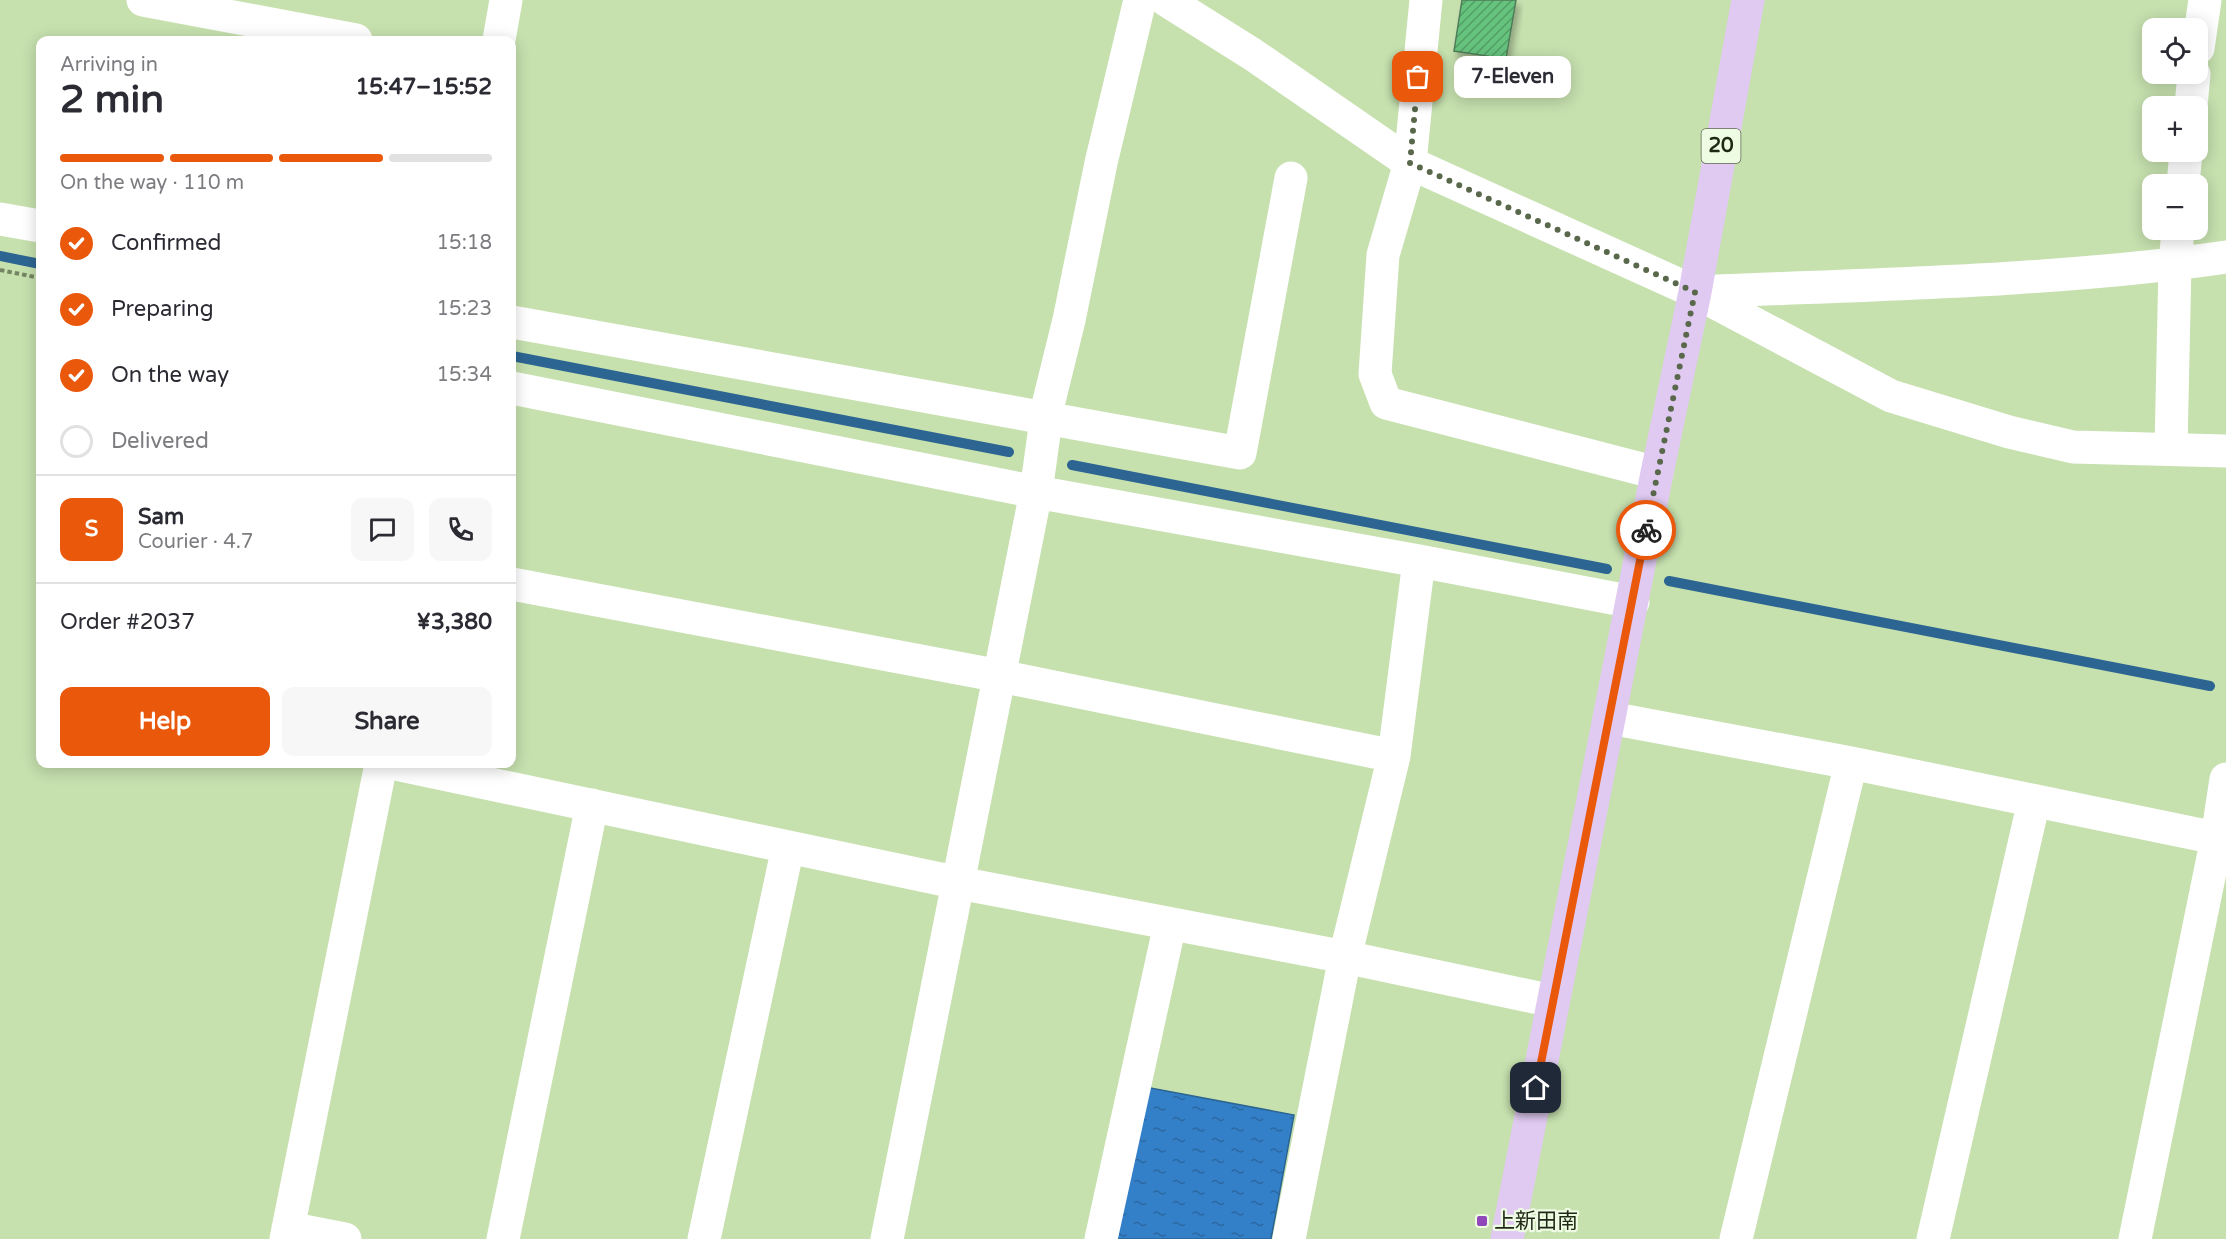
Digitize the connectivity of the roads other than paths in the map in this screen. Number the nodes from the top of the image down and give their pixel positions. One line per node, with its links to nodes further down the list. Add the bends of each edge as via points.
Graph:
1 (143, 0): 9 (street)
2 (506, 0): 10 (street)
3 (1140, 0): 21 (street)
4 (1166, 0): 11 (street)
5 (1426, 0): 11 (street)
6 (1748, 0): 18 (main road, 20)
7 (2205, 0): 8 (street)
8 (2202, 18)
9 (335, 36)
10 (500, 36)
11 (1410, 163): 18 (street); 24 (street, via 1383,255 1375,374 1386,402)
12 (1291, 178): 21 (street, via 1240,453)
13 (0, 219): 14 (street)
14 (36, 225)
15 (2177, 240): 17 (street)
16 (2226, 257): 17 (street)
17 (2175, 264): 18 (street, via 2001,278); 22 (street)
18 (1695, 292): 22 (street, via 1891,396 2073,447); 24 (main road, 20)
19 (516, 323): 21 (street)
20 (516, 389): 25 (street)
21 (1046, 419): 25 (street)
22 (2171, 448): 23 (street)
23 (2226, 451)
24 (1657, 473): 28 (main road, 20)
25 (1036, 492): 26 (street); 29 (street)
26 (1419, 561): 28 (street); 31 (street)
27 (516, 585): 29 (street)
28 (1633, 602): 30 (main road, 20)
29 (1000, 676): 31 (street); 40 (street)
30 (1610, 718): 32 (street); 43 (main road, 20)
31 (1394, 756): 42 (street)
32 (1851, 762): 36 (street); 52 (street)
33 (380, 768): 44 (street)
34 (415, 768): 37 (street)
35 (2226, 779): 38 (street)
36 (2034, 801): 38 (street); 53 (street)
37 (592, 805): 39 (street); 46 (street)
38 (2221, 839): 54 (street)
39 (788, 847): 40 (street); 47 (street)
40 (959, 883): 41 (street); 48 (street)
41 (1170, 924): 42 (street); 49 (street)
42 (1344, 957): 43 (street); 50 (street)
43 (1553, 1001): 51 (main road, 20)
44 (287, 1233): 45 (street)
45 (345, 1239)
46 (503, 1239)
47 (704, 1239)
48 (887, 1239)
49 (1101, 1239)
50 (1289, 1239)
51 (1507, 1239)
52 (1736, 1239)
53 (1933, 1239)
54 (2135, 1239)

